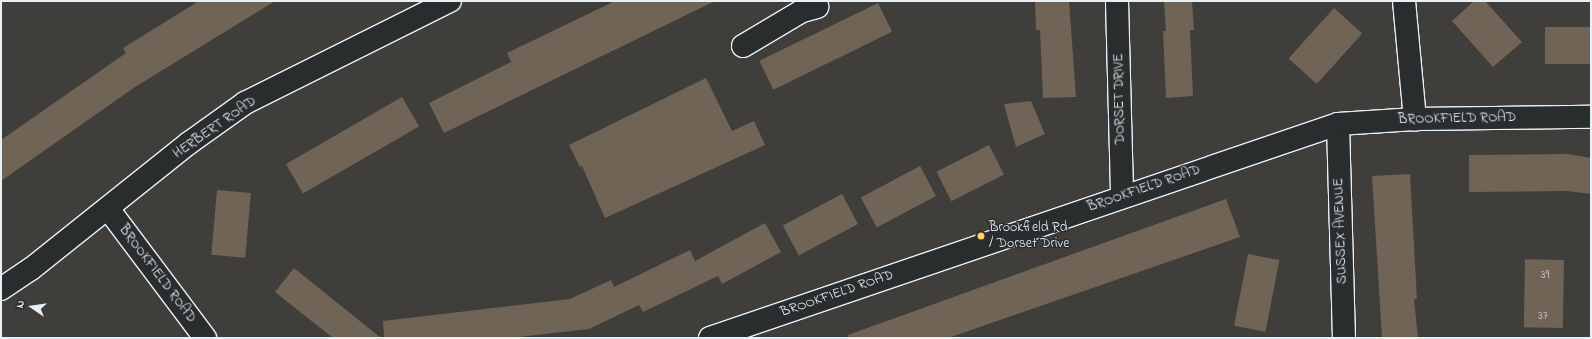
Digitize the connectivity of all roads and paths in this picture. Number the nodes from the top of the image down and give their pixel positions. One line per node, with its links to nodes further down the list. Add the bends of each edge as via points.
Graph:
1 (450, 1): 10 (street, HERBERT ROAD, via 246,103 189,143)
2 (1117, 1): 9 (street, DORSET DRIVE)
3 (1404, 1): 7 (street)
4 (805, 7): 5 (street)
5 (743, 46)
6 (1591, 117): 7 (street, BROOKFIELD ROAD)
7 (1415, 119): 8 (street, BROOKFIELD ROAD)
8 (1338, 124): 9 (street, BROOKFIELD ROAD); 14 (street, SUSSEX AVENUE)
9 (1122, 196): 13 (street, BROOKFIELD ROAD)
10 (109, 210): 11 (street, HERBERT ROAD); 12 (street, BROOKFIELD ROAD)
11 (1, 289)
12 (205, 338)
13 (710, 338)
14 (1344, 338)

